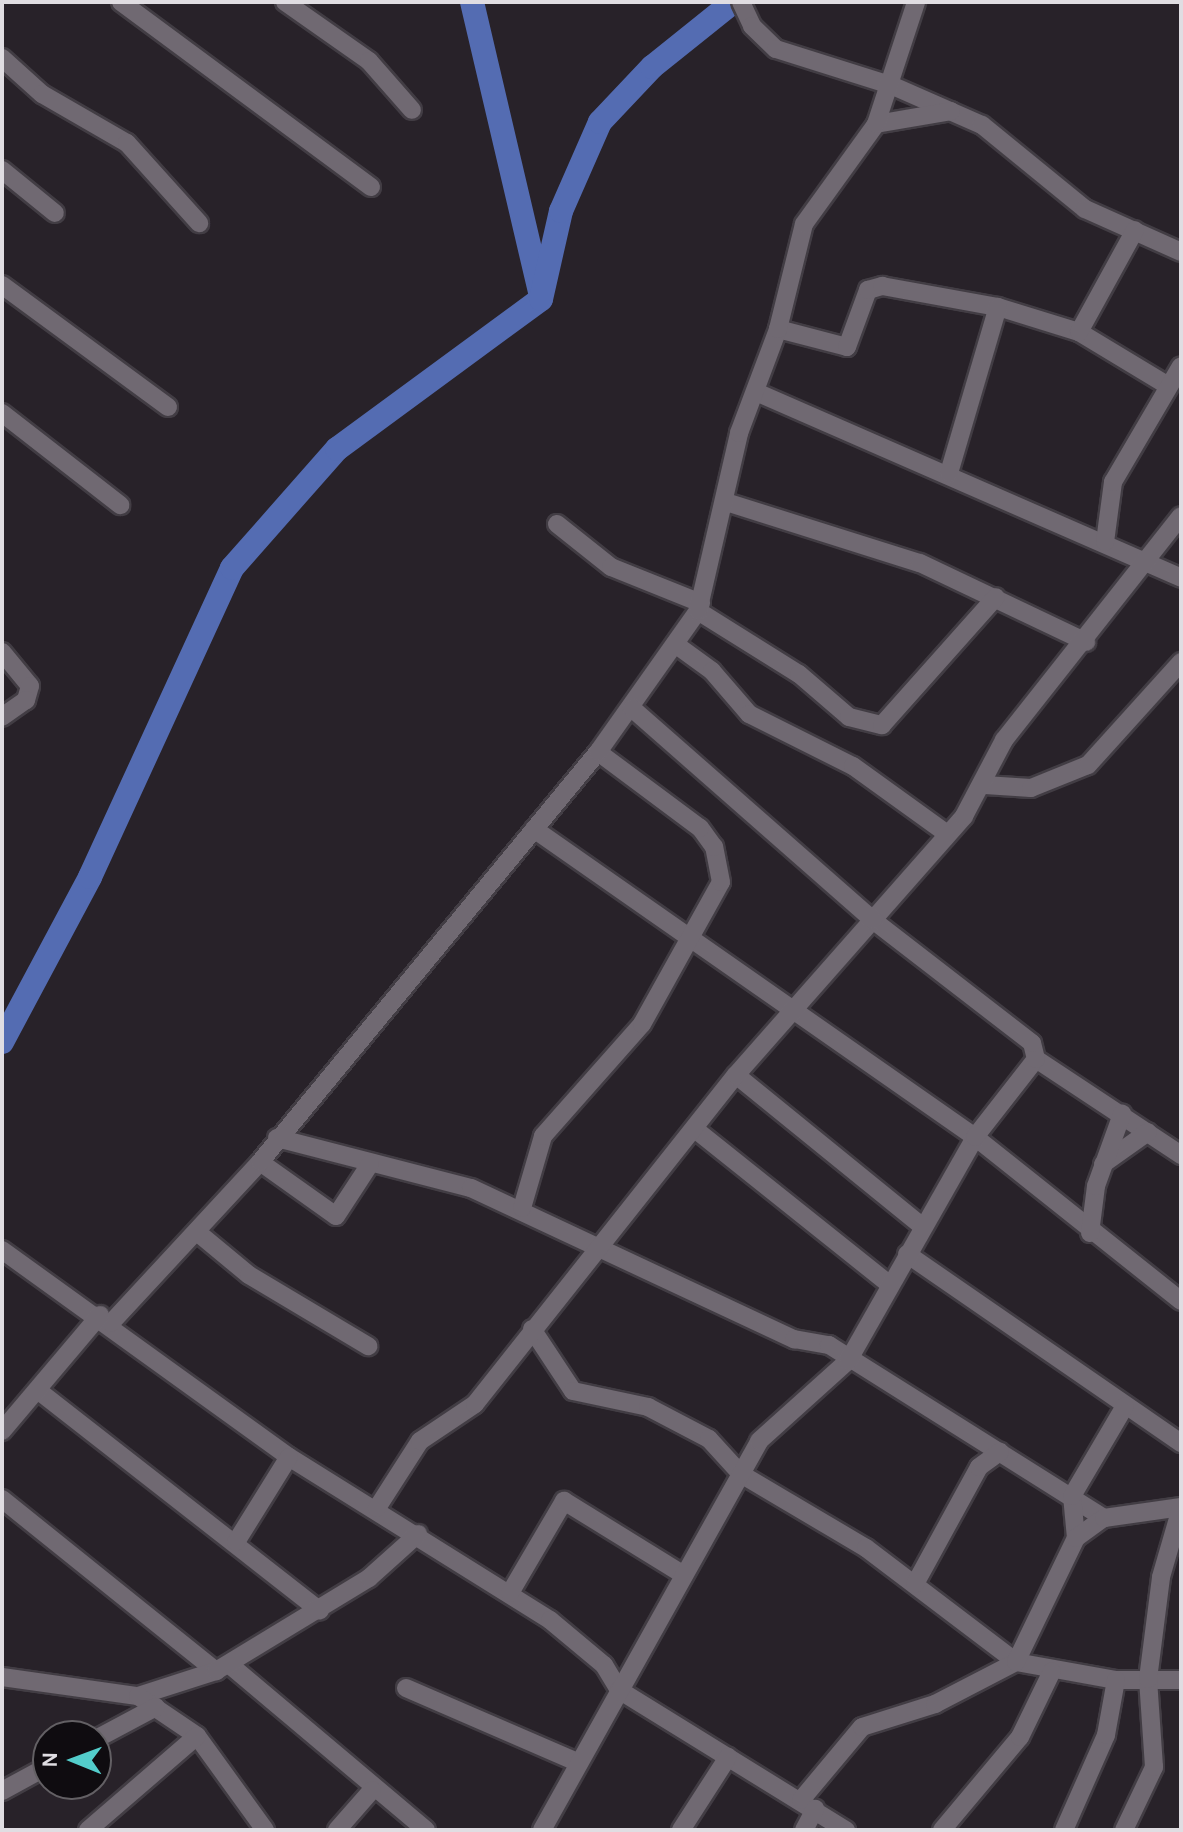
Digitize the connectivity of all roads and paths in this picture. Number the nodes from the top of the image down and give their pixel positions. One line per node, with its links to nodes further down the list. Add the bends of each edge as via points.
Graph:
1 (121, 2): 11 (street)
2 (285, 2): 7 (street, via 369,61)
3 (741, 2): 6 (street, via 752,26 776,49)
4 (916, 2): 6 (street)
5 (2, 58): 13 (street, via 42,94 127,143)
6 (893, 86): 8 (street); 9 (street)
7 (412, 110)
8 (951, 111): 9 (street); 14 (street, via 1003,139 1085,209)
9 (876, 124): 18 (street, via 804,224)
10 (2, 170): 12 (street)
11 (371, 187)
12 (55, 213)
13 (199, 223)
14 (1135, 230): 15 (street); 19 (street)
15 (1181, 252)
16 (2, 285): 23 (street)
17 (998, 307): 18 (street, via 882,286 868,290 847,347); 19 (street); 25 (street)
18 (778, 329): 22 (street)
19 (1079, 332): 21 (street)
20 (1181, 366): 21 (street)
21 (1167, 385): 30 (street, via 1106,498)
22 (756, 392): 25 (street); 26 (street, via 739,433)
23 (168, 407)
24 (2, 413): 27 (street)
25 (949, 473): 30 (street)
26 (726, 502): 34 (street, via 907,558); 35 (street)
27 (120, 505)
28 (1181, 516): 31 (street)
29 (557, 524): 35 (street, via 611,567)
30 (1109, 544): 31 (street); 33 (street)
31 (1146, 564): 32 (street); 33 (street)
32 (1181, 578)
33 (1128, 588): 36 (street)
34 (996, 597): 35 (street, via 882,725 849,717 799,674); 36 (street)
35 (700, 607): 37 (street)
36 (1086, 642): 43 (street, via 1004,740)
37 (675, 644): 40 (street); 45 (street, via 712,671 749,714 853,766)
38 (2, 652): 41 (street, via 30,686 26,700)
39 (1180, 663): 43 (street, via 1088,765 1031,788)
40 (632, 708): 42 (street); 46 (street)
41 (2, 717)
42 (598, 752): 44 (street); 47 (street, via 672,804 714,847 721,882)
43 (985, 785): 45 (street)
44 (534, 829): 47 (street); 55 (street)
45 (946, 833): 46 (street)
46 (873, 920): 48 (street); 49 (street, via 1032,1043)
47 (695, 939): 48 (street); 60 (street, via 642,1024 543,1136)
48 (793, 1009): 50 (street); 54 (street, via 876,1074)
49 (1036, 1059): 51 (street); 54 (street)
50 (736, 1075): 52 (street); 61 (street)
51 (1122, 1114): 53 (street); 59 (street)
52 (696, 1130): 64 (street); 67 (street)
53 (1148, 1132): 56 (street); 59 (street)
54 (975, 1137): 61 (street); 63 (street)
55 (277, 1138): 57 (street); 58 (street)
56 (1181, 1155)
57 (260, 1162): 58 (street, via 336,1216); 62 (street)
58 (370, 1164): 60 (street, via 471,1188)
59 (1103, 1164): 63 (street)
60 (522, 1208): 64 (street)
61 (922, 1226): 66 (street)
62 (197, 1232): 69 (street); 71 (street, via 249,1275)
63 (1090, 1233): 68 (street)
64 (596, 1249): 70 (street); 72 (street, via 794,1339 829,1345)
65 (2, 1250): 69 (street)
66 (907, 1254): 67 (street); 74 (street)
67 (888, 1283): 72 (street)
68 (1181, 1301)
69 (105, 1319): 73 (street); 78 (street)
70 (532, 1329): 79 (street, via 573,1391 648,1407 709,1439); 83 (street, via 475,1404 420,1441)
71 (368, 1346)
72 (848, 1361): 77 (street); 79 (street, via 771,1426)
73 (40, 1392): 75 (street); 87 (street)
74 (1125, 1406): 76 (street); 80 (street)
75 (2, 1431)
76 (1181, 1443)
77 (1000, 1452): 80 (street); 89 (street, via 979,1467)
78 (289, 1457): 83 (street); 87 (street)
79 (741, 1474): 88 (street); 89 (street)
80 (1072, 1496): 84 (street); 86 (street)
81 (2, 1499): 93 (street)
82 (1181, 1507): 84 (street); 96 (street, via 1161,1577)
83 (377, 1508): 85 (street)
84 (1104, 1518): 86 (street)
85 (418, 1534): 90 (street); 91 (street)
86 (1076, 1538): 92 (street)
87 (236, 1542): 91 (street)
88 (679, 1572): 90 (street, via 564,1501); 100 (street)
89 (915, 1584): 92 (street)
90 (510, 1593): 100 (street, via 604,1665)
91 (320, 1611): 93 (street)
92 (1016, 1662): 94 (street); 110 (street, via 935,1704 862,1727)
93 (223, 1668): 101 (street); 108 (street)
94 (1052, 1671): 97 (street); 119 (street, via 1020,1737)
95 (2, 1677): 101 (street)
96 (1148, 1679): 97 (street); 98 (street); 121 (street, via 1154,1767)
97 (1116, 1680): 120 (street, via 1106,1735)
98 (1181, 1680)
99 (406, 1688): 106 (street)
100 (619, 1690): 105 (street); 106 (street)
101 (138, 1696): 102 (street)
102 (156, 1707): 103 (street); 104 (street)
103 (112, 1730)
104 (197, 1736): 111 (street); 112 (street)
105 (728, 1757): 110 (street); 116 (street)
106 (577, 1762): 115 (street)
107 (32, 1775): 109 (street)
108 (372, 1790): 113 (street); 114 (street)
109 (2, 1791)
110 (808, 1805): 117 (street); 118 (street)
111 (88, 1830)
112 (265, 1830)
113 (337, 1830)
114 (426, 1830)
115 (542, 1830)
116 (681, 1830)
117 (804, 1830)
118 (846, 1830)
119 (942, 1830)
120 (1064, 1830)
121 (1124, 1830)

